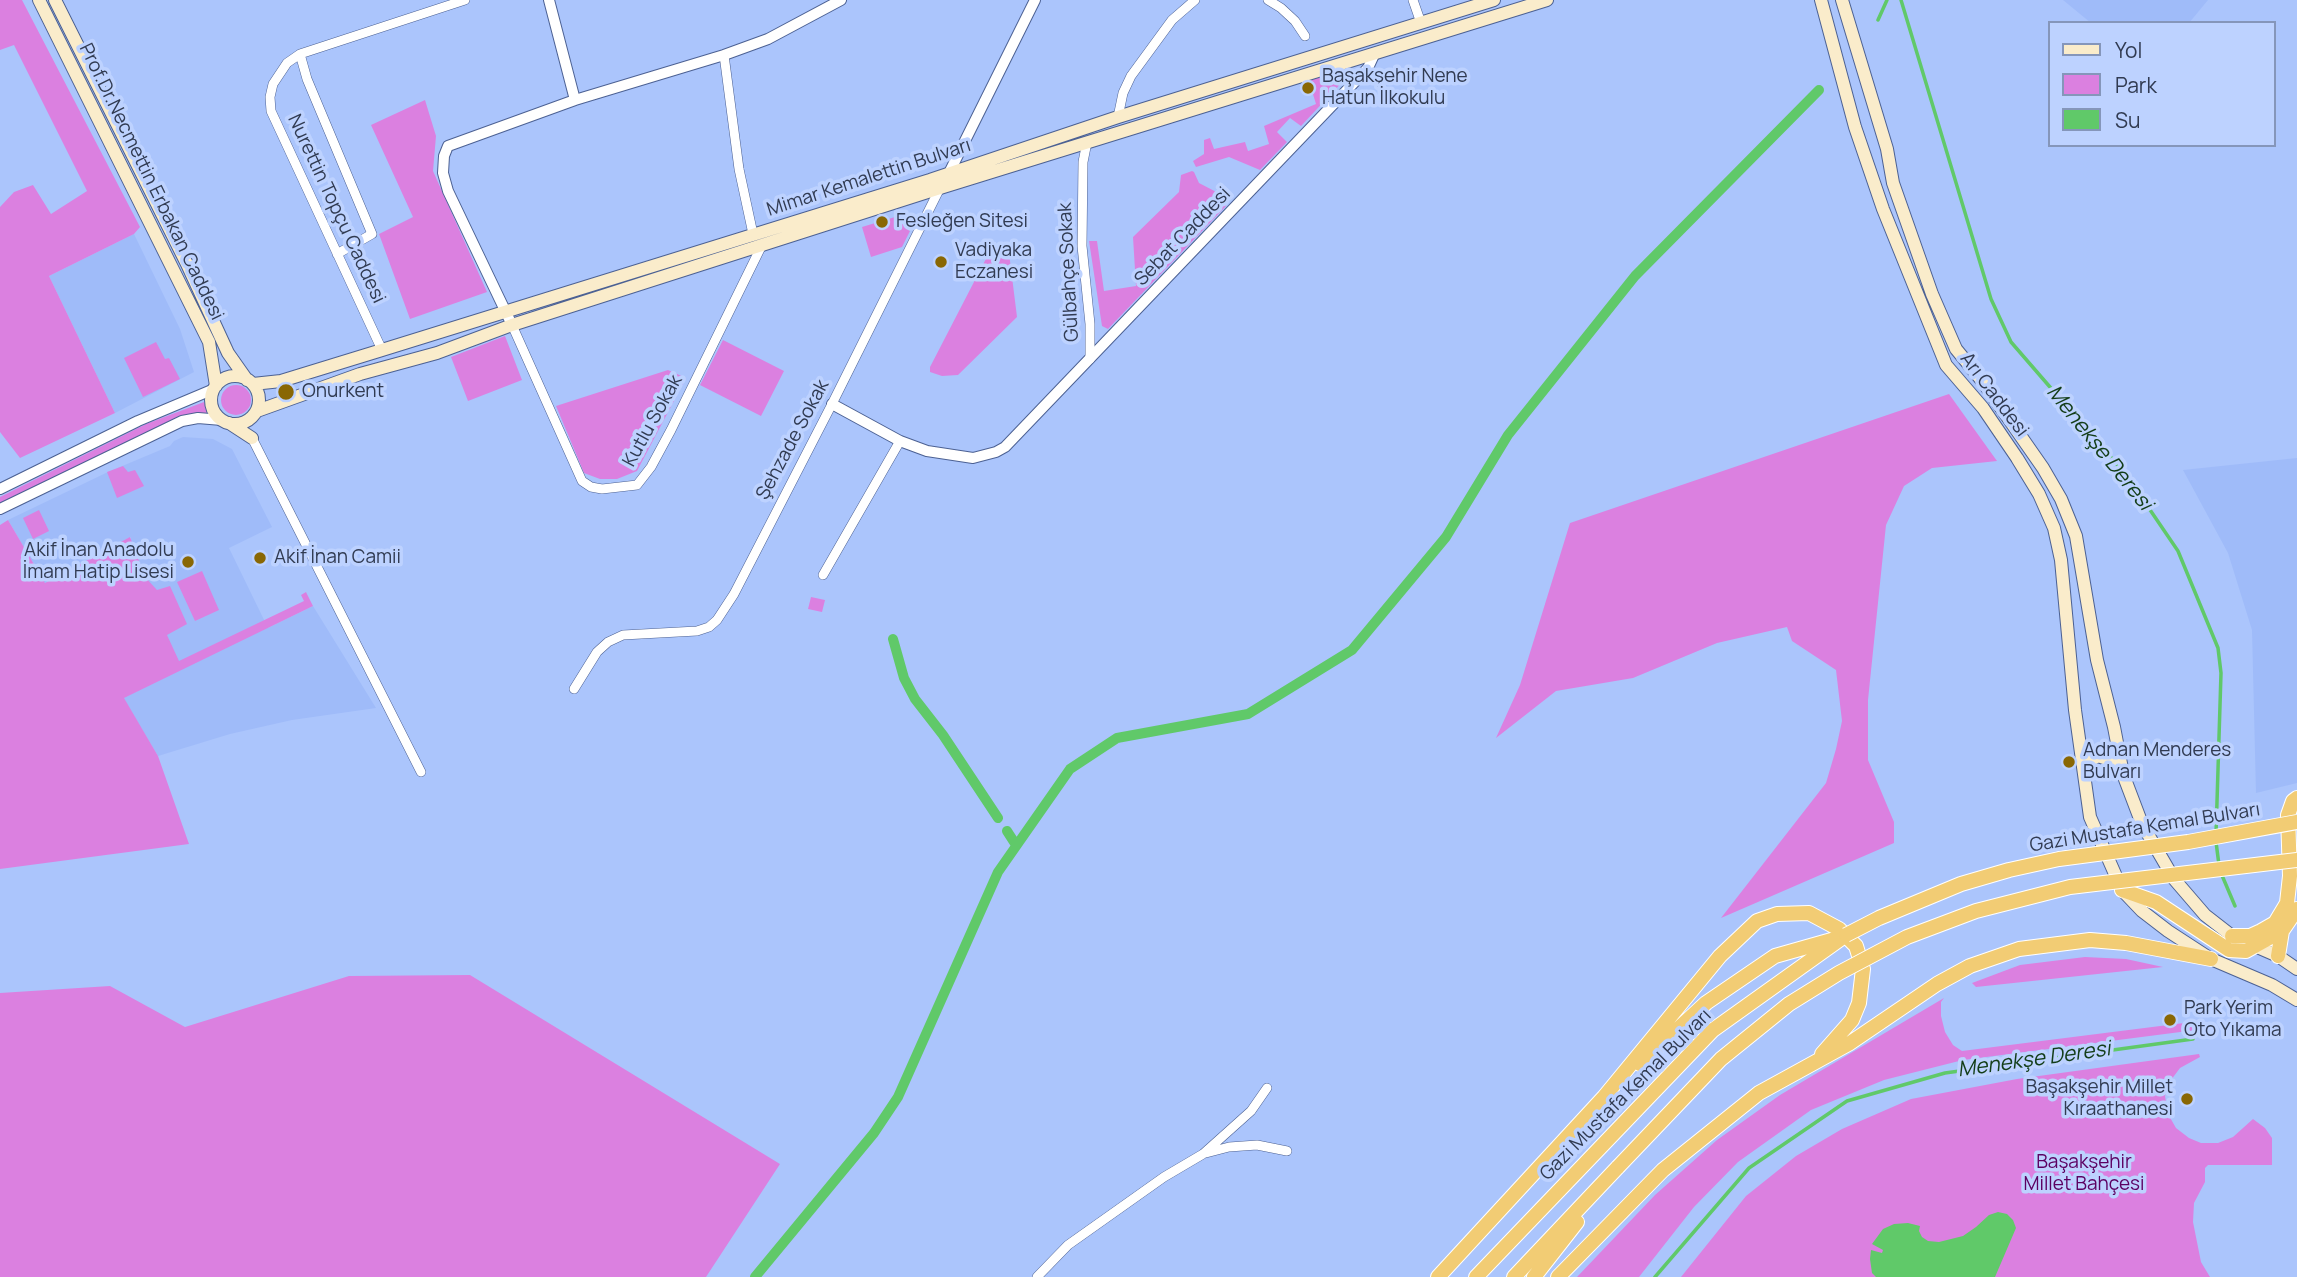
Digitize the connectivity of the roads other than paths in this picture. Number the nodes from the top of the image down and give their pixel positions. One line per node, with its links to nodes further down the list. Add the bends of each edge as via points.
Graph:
1 (39, 0): 33 (main road, Prof.Dr.Necmettin Erbakan Caddesi, via 209,342)
2 (55, 0): 32 (main road, Prof.Dr.Necmettin Erbakan Caddesi, via 228,353)
3 (465, 0): 16 (street, Nurettin Topçu Caddesi)
4 (549, 0): 19 (street)
5 (841, 0): 17 (street, via 768,39)
6 (1035, 0): 23 (street)
7 (1195, 0): 20 (street, via 1172,20 1131,76)
8 (1268, 0): 15 (street, via 1295,21)
9 (1413, 0): 14 (street)
10 (1494, 0): 14 (main road, Mimar Kemalettin Bulvarı)
11 (1548, 0): 18 (main road)
12 (1821, 0): 45 (main road, Arı Caddesi, via 1855,127 1883,209 1946,365 2017,458 2054,528)
13 (1842, 0): 44 (main road, Arı Caddesi, via 1893,183 1955,349 2043,468 2076,536)
14 (1421, 23): 20 (main road, Mimar Kemalettin Bulvarı)
15 (1305, 36)
16 (300, 54): 27 (street, Nurettin Topçu Caddesi, via 287,63 273,85 271,111); 27 (street, via 372,234)
17 (724, 55): 19 (street); 25 (street)
18 (1374, 55): 22 (main road); 31 (street, Sebat Caddesi, via 1368,68)
19 (575, 100): 28 (street, via 448,146 444,156 448,191)
20 (1118, 117): 21 (main road, Mimar Kemalettin Bulvarı)
21 (1091, 126): 22 (main road); 23 (main road, Mimar Kemalettin Bulvarı)
22 (1087, 142): 24 (main road); 31 (street, Gülbahçe Sokak, via 1082,246)
23 (948, 173): 24 (main road); 25 (main road, Mimar Kemalettin Bulvarı)
24 (940, 188): 26 (main road); 34 (street, Şehzade Sokak)
25 (752, 234): 28 (main road, Mimar Kemalettin Bulvarı)
26 (762, 245): 29 (main road); 29 (street, Kutlu Sokak, via 671,430 637,485 602,489 582,481)
27 (337, 254): 30 (street, Nurettin Topçu Caddesi)
28 (505, 312): 29 (street); 30 (main road, Mimar Kemalettin Bulvarı)
29 (512, 325): 35 (main road, via 437,353 360,373)
30 (382, 350): 32 (main road, Mimar Kemalettin Bulvarı, via 281,381)
31 (1090, 359): 38 (street, Sebat Caddesi, via 996,452 973,458 941,455)
32 (250, 382): 33 (main road, via 233,376); 35 (main road, via 259,398)
33 (215, 387): 36 (main road, via 212,406); 39 (street)
34 (832, 404): 38 (street, Sebat Caddesi); 42 (street, Şehzade Sokak, via 718,620 697,631 623,635 608,642)
35 (255, 413): 36 (main road, via 244,422); 37 (main road)
36 (226, 422): 37 (main road); 40 (street, via 182,421)
37 (252, 438): 43 (street)
38 (900, 441): 41 (street)
39 (0, 489)
40 (0, 509)
41 (823, 575)
42 (574, 689)
43 (421, 772)
44 (2123, 774): 45 (main road, via 2098,756 2090,761); 53 (main road, via 2142,824 2174,879 2205,915)
45 (2084, 779): 49 (main road, via 2090,817)
46 (2297, 798): 53 (highway, via 2288,815 2287,903 2268,927 2250,936)
47 (2297, 822): 52 (highway, Gazi Mustafa Kemal Bulvarı, bridge, via 2009,870 1961,884)
48 (2297, 860): 64 (highway, bridge, via 2070,887 1976,911 1907,937 1789,1004 1721,1059)
49 (2122, 890): 54 (highway, via 2156,902 2229,950); 56 (main road, via 2142,911)
50 (2297, 909): 51 (highway)
51 (2282, 931): 54 (highway); 55 (highway)
52 (1846, 935): 59 (highway, via 1856,946 1863,969 1859,1003 1852,1020); 61 (highway, via 1775,956 1706,1003); 61 (highway, via 1809,913 1777,914 1757,921 1720,956); 67 (highway, Gazi Mustafa Kemal Bulvarı, via 1713,1030)
53 (2232, 936): 54 (main road)
54 (2255, 947): 55 (main road)
55 (2277, 956): 57 (main road)
56 (2211, 959): 58 (main road); 59 (highway, via 2090,940 2018,949 1937,984)
57 (2297, 969)
58 (2297, 1000)
59 (1814, 1062): 70 (highway, via 1759,1093 1663,1170)
60 (1267, 1088): 63 (street, via 1251,1111)
61 (1604, 1097): 66 (highway)
62 (1287, 1151): 63 (street, via 1257,1145)
63 (1203, 1154): 65 (street, via 1068,1245)
64 (1618, 1167): 68 (highway); 69 (highway)
65 (1037, 1277)
66 (1438, 1277)
67 (1476, 1277)
68 (1514, 1277)
69 (1534, 1277)
70 (1558, 1277)

